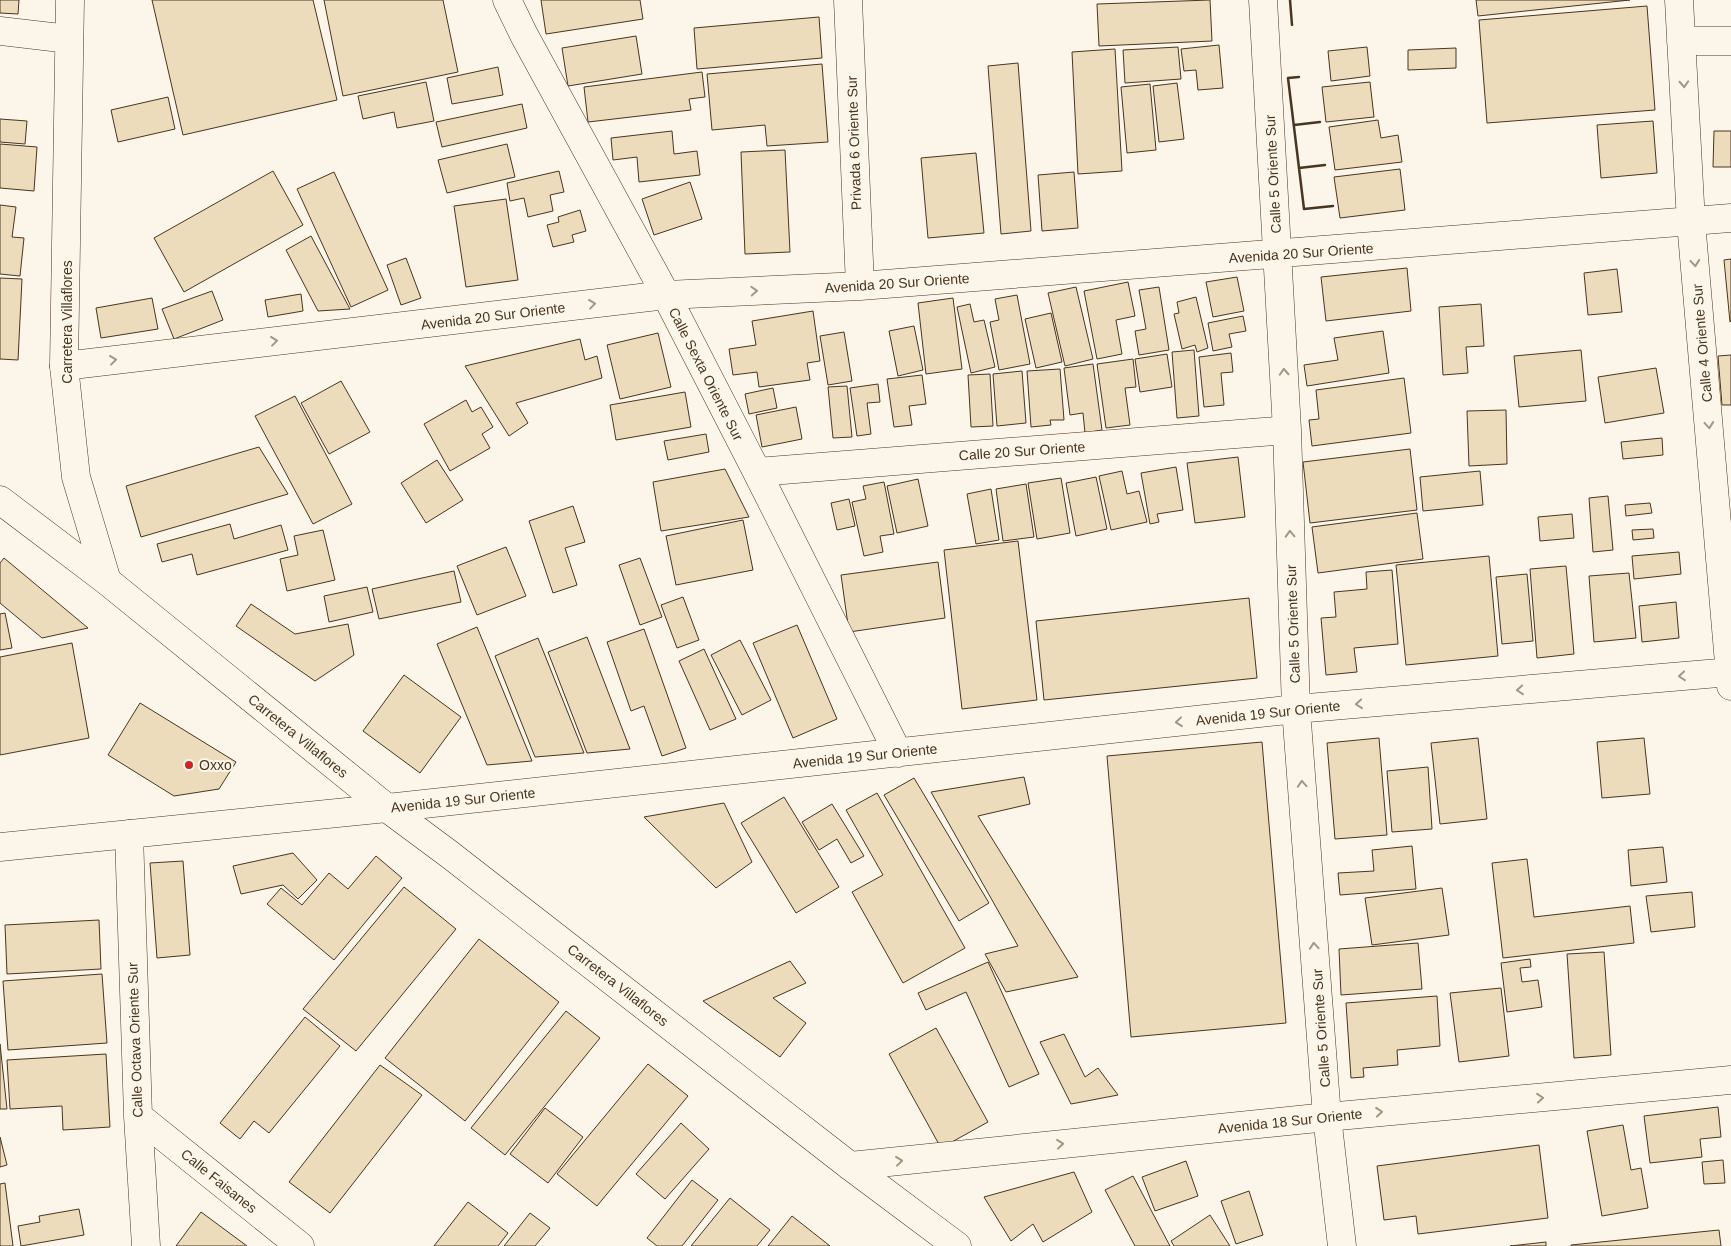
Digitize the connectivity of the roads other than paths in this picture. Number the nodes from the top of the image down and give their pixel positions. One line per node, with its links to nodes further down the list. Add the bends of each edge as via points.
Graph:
1 (70, 0): 9 (street, Carretera Villaflores)
2 (507, 0): 8 (street, Calle Sexta Oriente Sur)
3 (522, 0): 8 (street)
4 (848, 0): 15 (street, Privada 6 Oriente Sur)
5 (1263, 0): 14 (street, Calle 5 Oriente Sur)
6 (1679, 0): 11 (street, Calle 4 Oriente Sur)
7 (0, 31): 9 (street)
8 (524, 35): 16 (street, Calle Sexta Oriente Sur)
9 (70, 39): 17 (street, Carretera Villaflores)
10 (1731, 40): 11 (street)
11 (1681, 41): 13 (street, Calle 4 Oriente Sur, one-way to 13)
12 (1731, 218): 13 (street, Avenida 20 Sur Oriente)
13 (1691, 222): 14 (street, Avenida 20 Sur Oriente); 22 (street, Calle 4 Oriente Sur, one-way to 22)
14 (1278, 255): 15 (street, Avenida 20 Sur Oriente); 18 (street, Calle 5 Oriente Sur, one-way to 14)
15 (860, 286): 16 (street, Avenida 20 Sur Oriente, one-way to 15)
16 (666, 295): 17 (street, Avenida 20 Sur Oriente, one-way to 16); 19 (street, Calle Sexta Oriente Sur)
17 (64, 366): 21 (street, Carretera Villaflores, via 76,477)
18 (1287, 430): 19 (street, Calle 20 Sur Oriente); 23 (street, Calle 5 Oriente Sur, one-way to 18)
19 (757, 472): 24 (street, Calle Sexta Oriente Sur)
20 (0, 500): 21 (street)
21 (107, 581): 25 (street, Carretera Villaflores)
22 (1731, 677): 23 (street, Avenida 19 Sur Oriente, one-way to 23)
23 (1296, 709): 24 (street, Avenida 19 Sur Oriente, one-way to 24); 30 (street, Calle 5 Oriente Sur, one-way to 23)
24 (898, 753): 25 (street, Avenida 19 Sur Oriente)
25 (387, 808): 26 (street, Avenida 19 Sur Oriente); 31 (street, Carretera Villaflores)
26 (129, 834): 27 (street, Avenida 19 Sur Oriente); 29 (street, Calle Octava Oriente Sur)
27 (0, 847)
28 (1731, 1080): 30 (street, Avenida 18 Sur Oriente, one-way to 28)
29 (138, 1116): 32 (street, Calle Octava Oriente Sur); 33 (street, Calle Faisanes)
30 (1327, 1117): 31 (street, Avenida 18 Sur Oriente, one-way to 30); 35 (street, Calle 5 Oriente Sur)
31 (850, 1166): 34 (street, Carretera Villaflores)
32 (146, 1246)
33 (300, 1246)
34 (956, 1246)
35 (1342, 1246)

